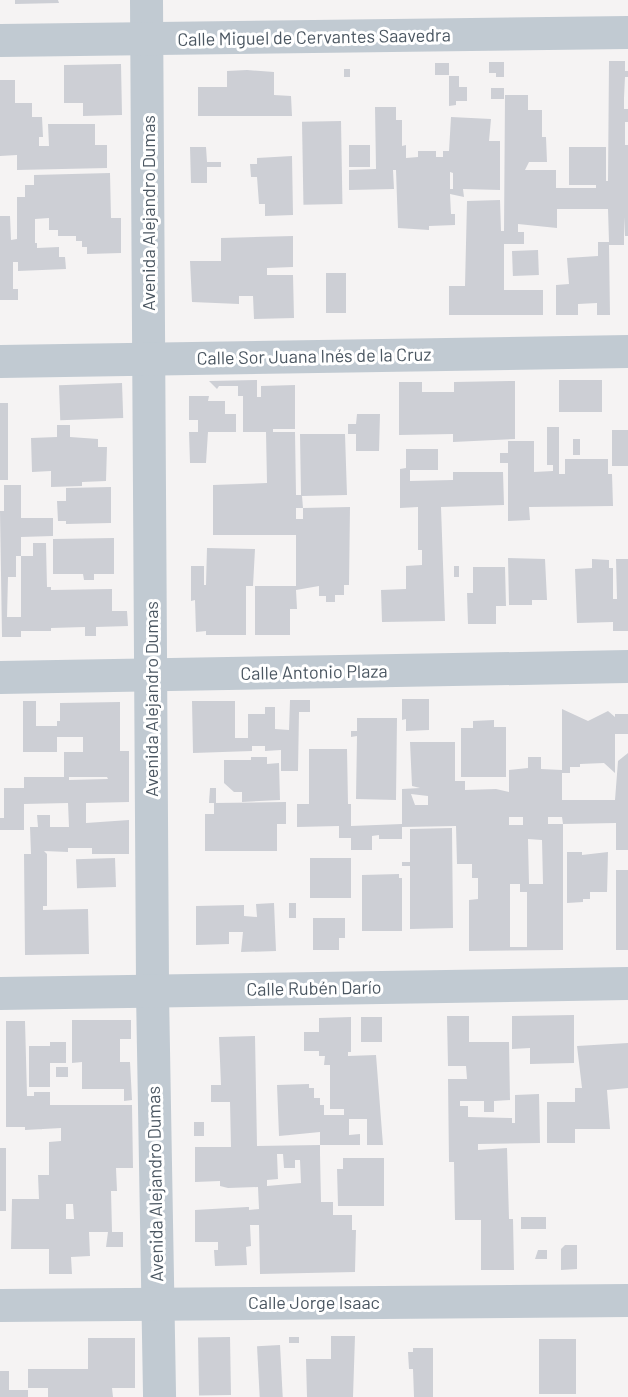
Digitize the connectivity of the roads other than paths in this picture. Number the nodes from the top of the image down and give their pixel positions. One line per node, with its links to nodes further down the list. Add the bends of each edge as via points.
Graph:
1 (146, 0): 4 (street, Avenida Alejandro Dumas)
2 (628, 32): 4 (street, Calle Miguel de Cervantes Saavedra)
3 (0, 40): 4 (street, Calle Miguel de Cervantes Saavedra)
4 (147, 40): 6 (street, Avenida Alejandro Dumas)
5 (628, 351): 6 (street, Calle Sor Juana Inés de la Cruz)
6 (148, 360): 7 (street, Calle Sor Juana Inés de la Cruz); 9 (street, Avenida Alejandro Dumas)
7 (0, 362)
8 (628, 666): 9 (street, Calle Antonio Plaza)
9 (152, 676): 10 (street, Calle Antonio Plaza); 12 (street, Avenida Alejandro Dumas)
10 (0, 677)
11 (628, 983): 12 (street, Calle Rubén Darío)
12 (152, 992): 13 (street, Calle Rubén Darío); 15 (street, Avenida Alejandro Dumas)
13 (0, 993)
14 (628, 1300): 15 (street, Calle Jorge Isaac)
15 (157, 1303): 16 (street, Calle Jorge Isaac); 17 (street, Avenida Alejandro Dumas)
16 (0, 1305)
17 (159, 1397)

